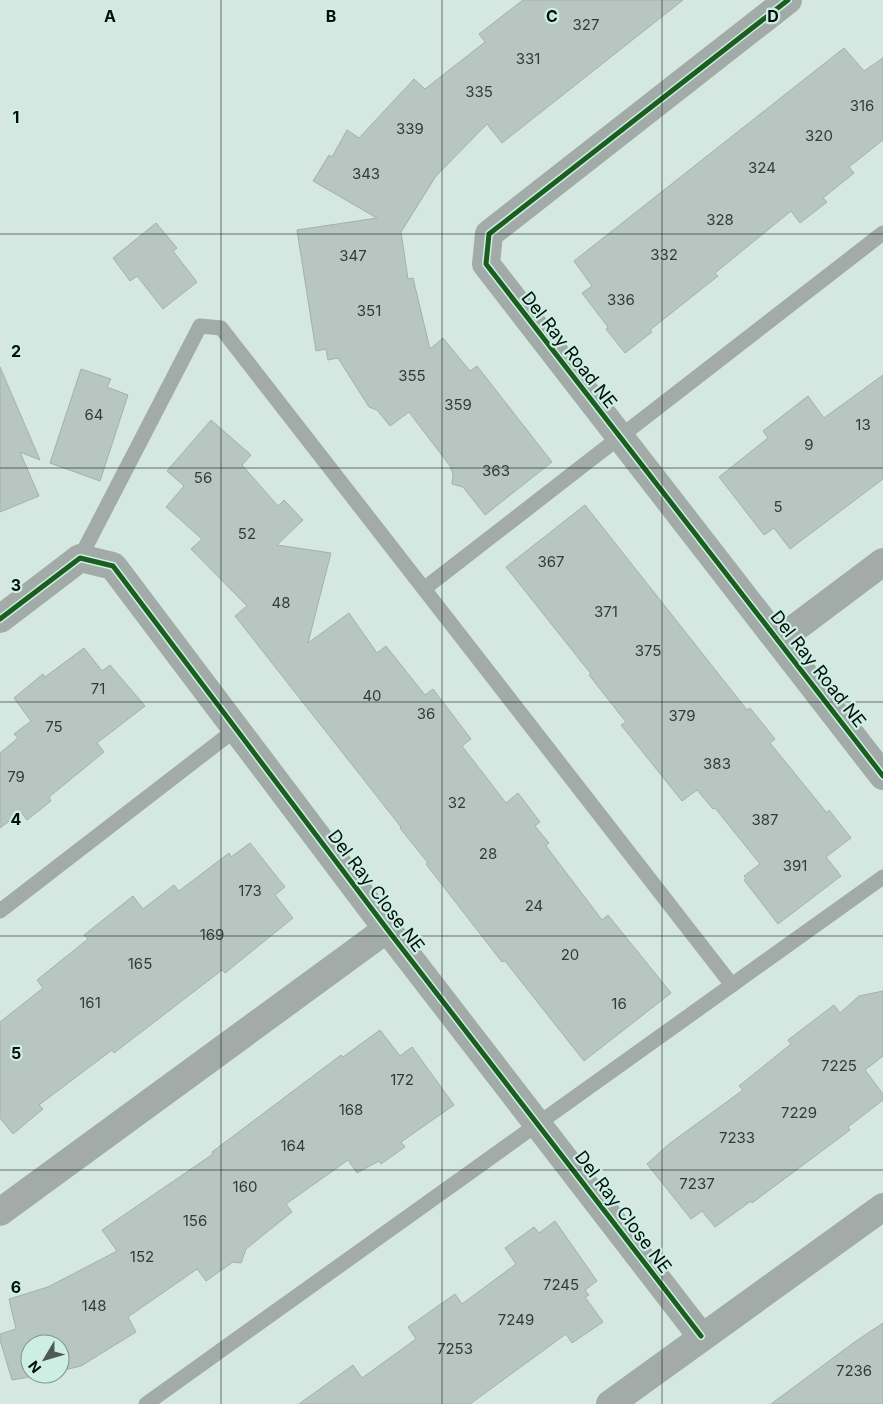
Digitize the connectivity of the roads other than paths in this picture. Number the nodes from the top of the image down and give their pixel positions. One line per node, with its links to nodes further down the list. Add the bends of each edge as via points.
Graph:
1 (788, 0): 3 (street, Del Ray Road NE, via 489,234 486,264)
2 (883, 233): 3 (lane)
3 (619, 437): 6 (lane); 8 (street, Del Ray Road NE)
4 (80, 558): 6 (lane, via 200,326 221,328); 7 (street); 9 (street, Del Ray Close NE, via 113,566)
5 (883, 562): 8 (street)
6 (425, 588): 14 (lane)
7 (0, 619)
8 (779, 640): 10 (street, Del Ray Road NE)
9 (236, 729): 12 (lane); 13 (street, Del Ray Close NE)
10 (883, 776)
11 (883, 877): 14 (lane)
12 (0, 911)
13 (387, 929): 15 (street, Del Ray Close NE); 17 (street, Del Ray Close NE)
14 (732, 986): 15 (lane)
15 (538, 1124): 18 (street, Del Ray Close NE); 19 (lane)
16 (883, 1207): 18 (street)
17 (0, 1212)
18 (701, 1336): 20 (street)
19 (146, 1404)
20 (610, 1404)

